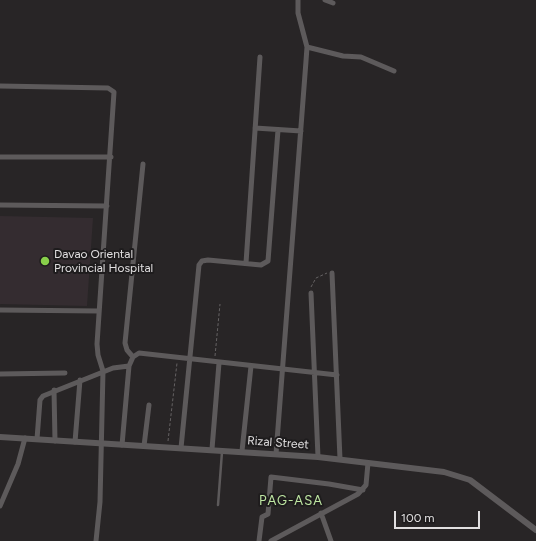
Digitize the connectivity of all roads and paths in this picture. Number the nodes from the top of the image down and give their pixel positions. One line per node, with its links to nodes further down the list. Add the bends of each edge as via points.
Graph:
1 (298, 0): 4 (street, via 298,13)
2 (325, 0): 3 (street)
3 (333, 3)
4 (307, 47): 6 (street, via 361,58); 10 (street)
5 (260, 57): 8 (street)
6 (394, 71)
7 (0, 86): 12 (street, via 111,89 115,95)
8 (255, 128): 9 (street); 16 (street)
9 (278, 130): 10 (street); 16 (street, via 269,258 263,264)
10 (301, 131): 28 (street)
11 (0, 157): 12 (street)
12 (111, 157): 15 (street)
13 (143, 164): 22 (street, via 125,343 126,350)
14 (0, 205): 15 (street)
15 (107, 206): 21 (street)
16 (246, 263): 24 (street, via 208,260 200,262)
17 (332, 273): 18 (path, via 316,278); 33 (street)
18 (311, 293): 31 (street)
19 (220, 304): 25 (path)
20 (0, 310): 21 (street)
21 (100, 311): 29 (street, via 97,344)
22 (133, 357): 23 (street, via 143,353); 26 (street)
23 (178, 358): 24 (street); 45 (path)
24 (190, 360): 25 (street); 46 (street)
25 (217, 363): 27 (street); 47 (street)
26 (129, 366): 29 (street); 43 (street)
27 (251, 366): 28 (street); 49 (street)
28 (282, 370): 31 (street); 50 (street)
29 (103, 371): 34 (street); 42 (street)
30 (65, 373): 32 (street)
31 (314, 373): 33 (street); 51 (street)
32 (0, 374)
33 (337, 375): 52 (street)
34 (80, 380): 35 (street); 41 (street)
35 (54, 390): 39 (street, via 40,400); 40 (street)
36 (149, 405): 44 (street)
37 (0, 437): 38 (street, Rizal Street)
38 (25, 438): 39 (street, Rizal Street); 56 (street, via 18,464)
39 (37, 439): 40 (street, Rizal Street)
40 (55, 441): 41 (street, Rizal Street)
41 (75, 442): 42 (street, Rizal Street)
42 (101, 444): 43 (street, Rizal Street); 59 (street)
43 (122, 445): 44 (street, Rizal Street)
44 (144, 446): 45 (street, Rizal Street)
45 (167, 447): 46 (street, Rizal Street)
46 (181, 448): 47 (street, Rizal Street)
47 (212, 449): 48 (street, Rizal Street)
48 (222, 450): 49 (street, Rizal Street); 55 (lane)
49 (242, 451): 50 (street, Rizal Street)
50 (276, 454): 51 (street, Rizal Street)
51 (318, 457): 52 (street, Rizal Street)
52 (340, 459): 53 (street, Rizal Street)
53 (368, 463): 54 (street, via 367,480); 58 (street, Rizal Street, via 456,475 482,489)
54 (363, 490): 57 (street); 60 (street, via 271,477 268,514 262,517)
55 (218, 505)
56 (0, 506)
57 (321, 513): 61 (street); 62 (street)
58 (536, 530)
59 (96, 541)
60 (259, 541)
61 (271, 541)
62 (331, 541)

